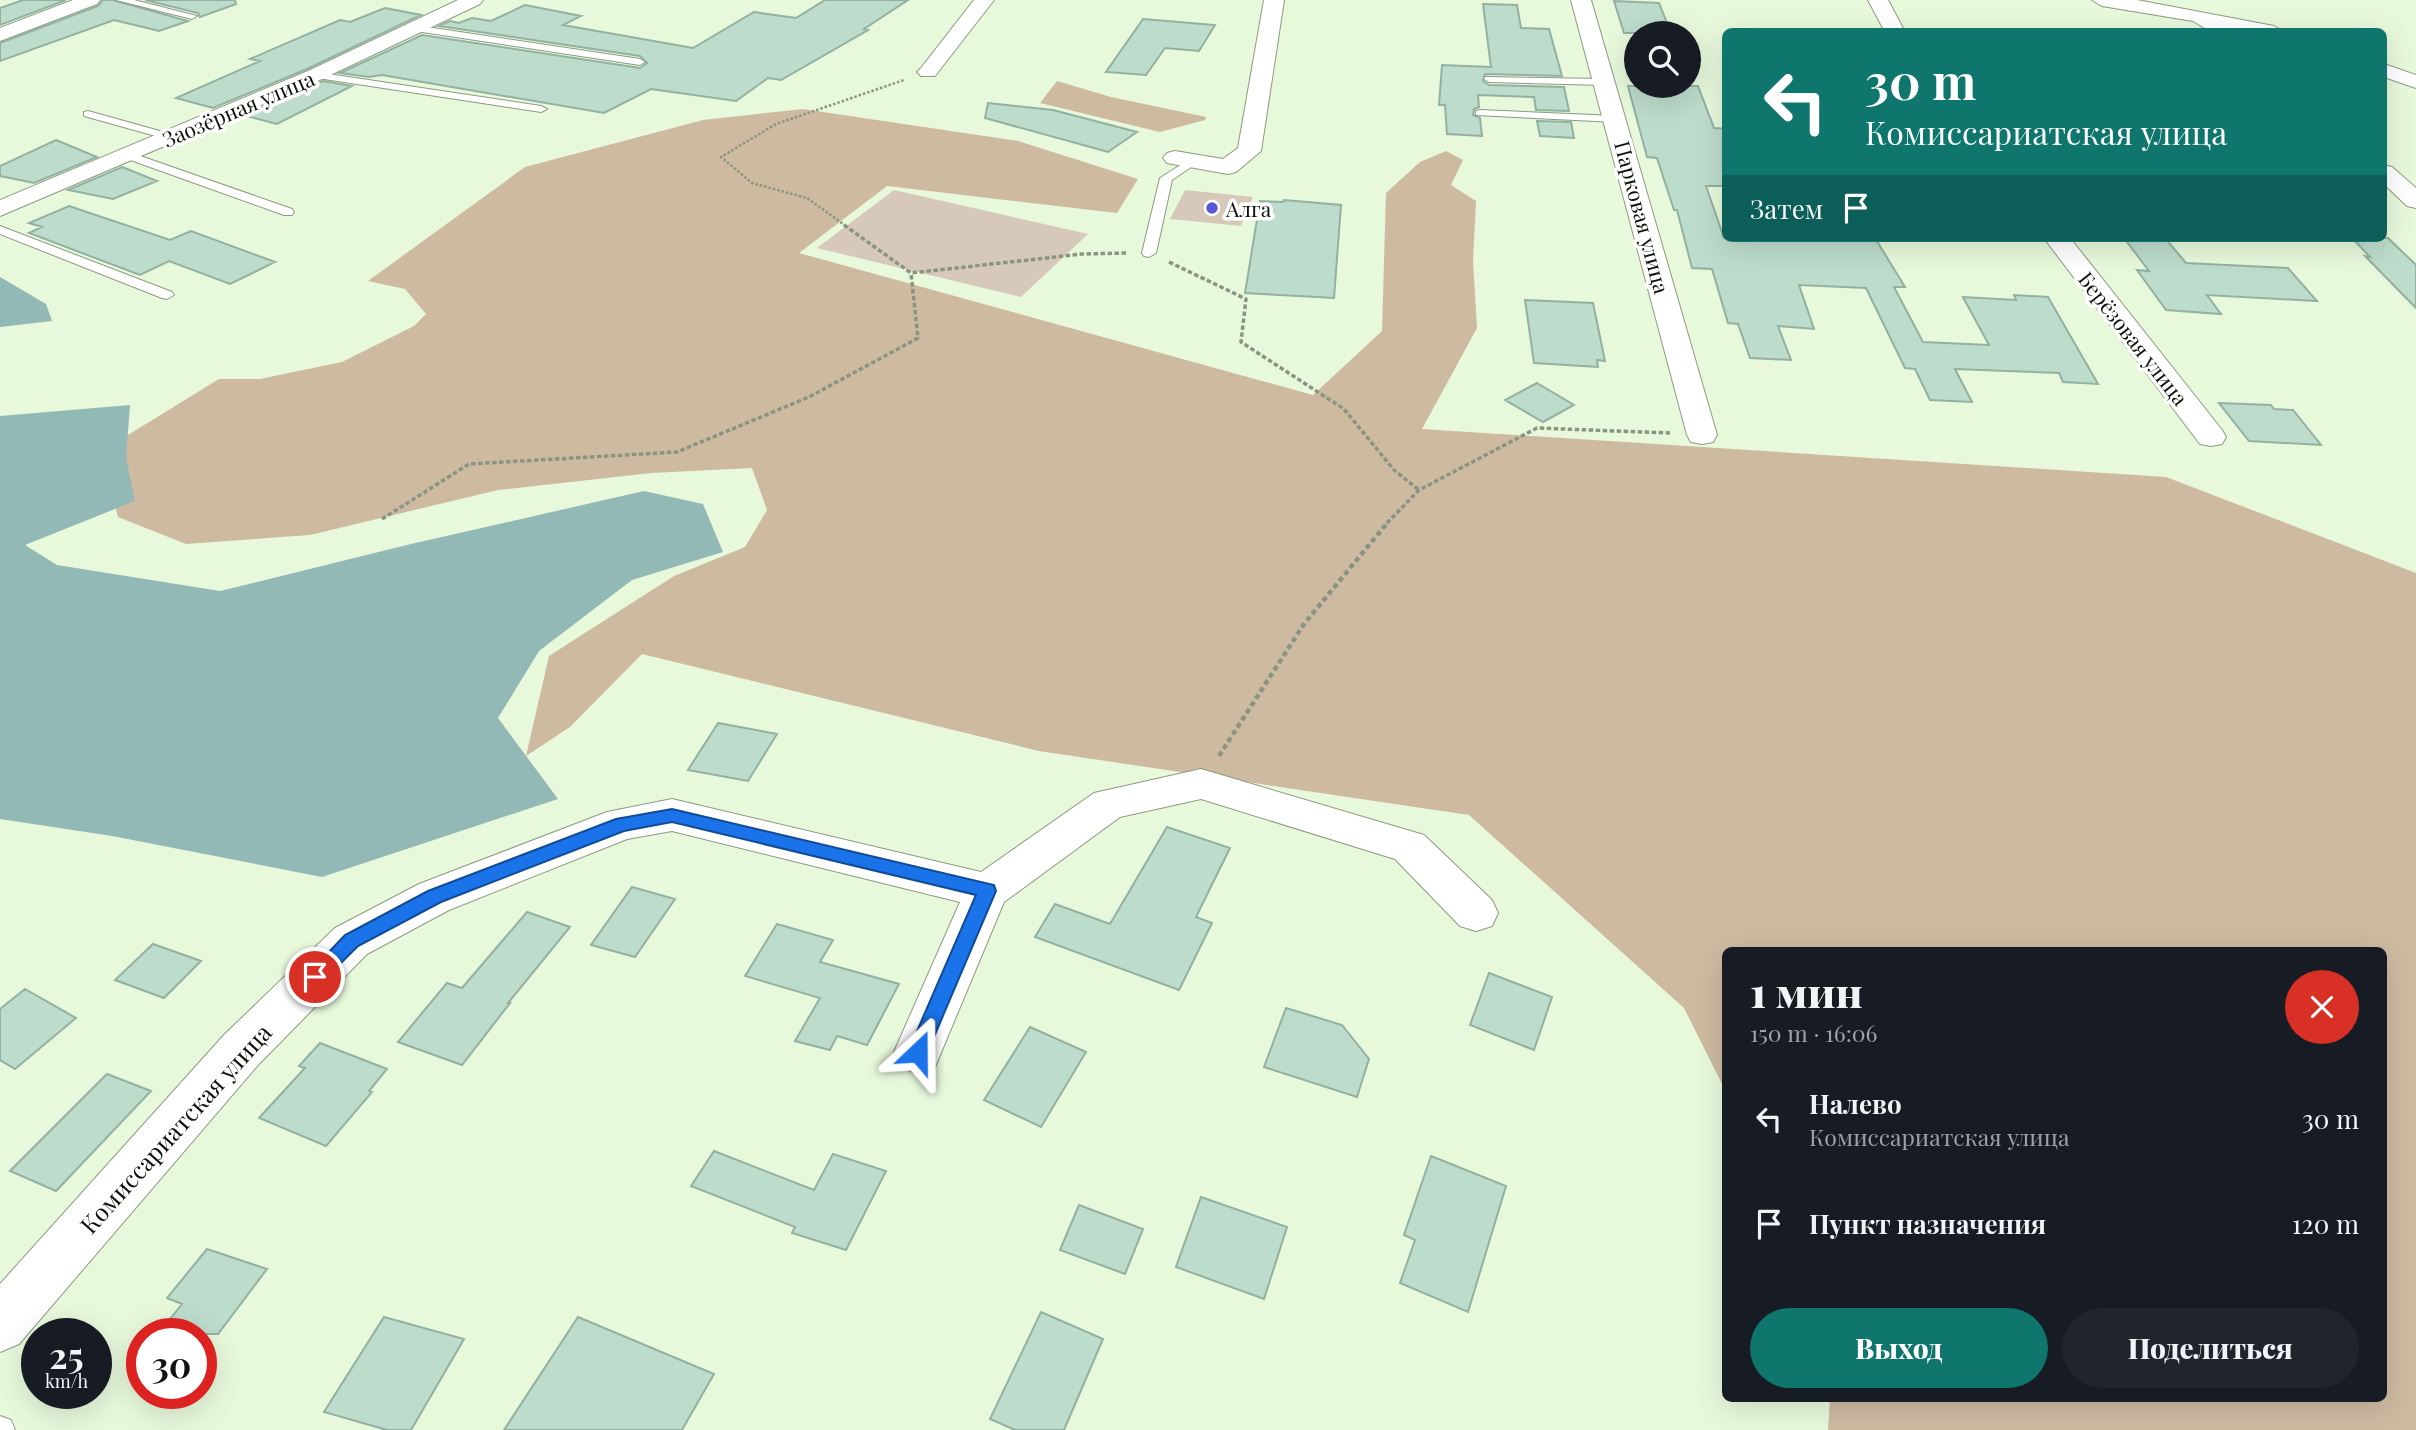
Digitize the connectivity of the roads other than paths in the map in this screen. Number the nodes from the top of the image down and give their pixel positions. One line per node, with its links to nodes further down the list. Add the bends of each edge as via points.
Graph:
1 (90, 0): 15 (street)
2 (121, 0): 9 (lane)
3 (473, 0): 11 (street, Заозёрная улица)
4 (984, 0): 17 (street)
5 (1274, 0): 29 (street, via 1249,151 1228,167)
6 (1581, 0): 21 (street, Парковая улица)
7 (1878, 0): 12 (street)
8 (2102, 0): 10 (street)
9 (192, 16)
10 (2198, 16): 13 (street); 14 (street)
11 (412, 27): 16 (lane); 19 (street, Заозёрная улица)
12 (1893, 28)
13 (2220, 28)
14 (2255, 28)
15 (0, 35)
16 (640, 62)
17 (928, 72)
18 (2387, 72): 22 (street)
19 (315, 75): 23 (lane); 27 (street, Заозёрная улица)
20 (1489, 79): 21 (lane)
21 (1606, 82): 26 (street, Парковая улица)
22 (2416, 82)
23 (541, 109)
24 (88, 114): 27 (lane)
25 (1480, 114): 26 (lane)
26 (1616, 119): 38 (street, Парковая улица)
27 (170, 137): 28 (street, Заозёрная улица)
28 (126, 155): 32 (street, Заозёрная улица); 33 (lane)
29 (1185, 159): 36 (lane, via 1166,178)
30 (2387, 175): 31 (street)
31 (2416, 201)
32 (0, 209)
33 (288, 212)
34 (0, 230): 37 (lane)
35 (2060, 242): 39 (street, Берёзовая улица)
36 (1149, 253)
37 (167, 295)
38 (1702, 435)
39 (2211, 437)
40 (987, 891): 41 (street, via 1108,804 1201,784 1409,847); 42 (street); 43 (street, Комиссариатская улица, via 672,815 622,824 434,897 351,941 241,1049)
41 (1476, 913)
42 (918, 1052)
43 (0, 1325)

